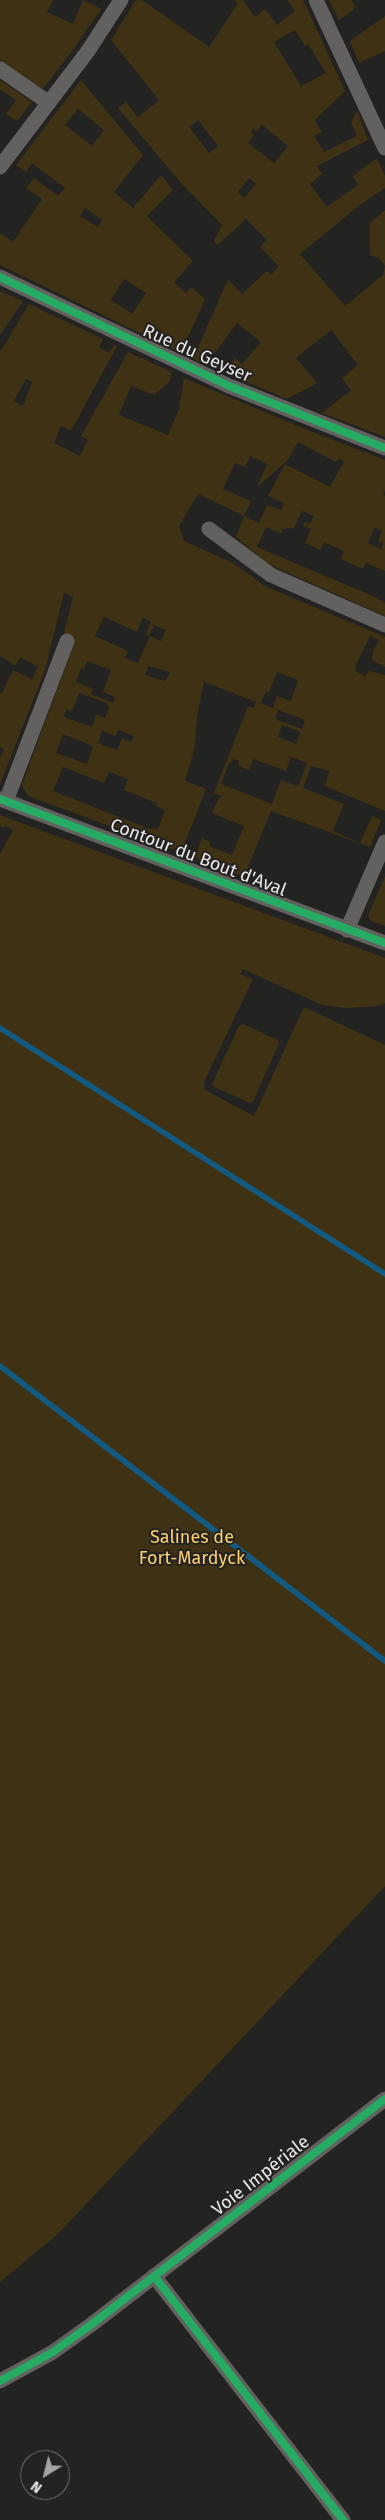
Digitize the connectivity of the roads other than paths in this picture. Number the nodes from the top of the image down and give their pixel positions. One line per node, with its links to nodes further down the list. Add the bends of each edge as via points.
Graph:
1 (121, 0): 4 (street)
2 (316, 0): 5 (street)
3 (0, 69): 4 (street)
4 (49, 103): 6 (street)
5 (385, 148)
6 (0, 167)
7 (0, 277): 8 (street, Rue du Geyser, via 229,386)
8 (385, 448)
9 (209, 529): 10 (street, via 270,575)
10 (385, 626)
11 (68, 641): 12 (street)
12 (3, 800): 14 (street, Contour du Bout d'Aval)
13 (385, 842): 14 (street)
14 (347, 930): 15 (street, Contour du Bout d'Aval)
15 (385, 943)
16 (385, 2099): 17 (street, Voie Impériale)
17 (154, 2276): 18 (street, Voie Impériale, via 53,2352); 19 (street)
18 (0, 2381)
19 (343, 2520)

